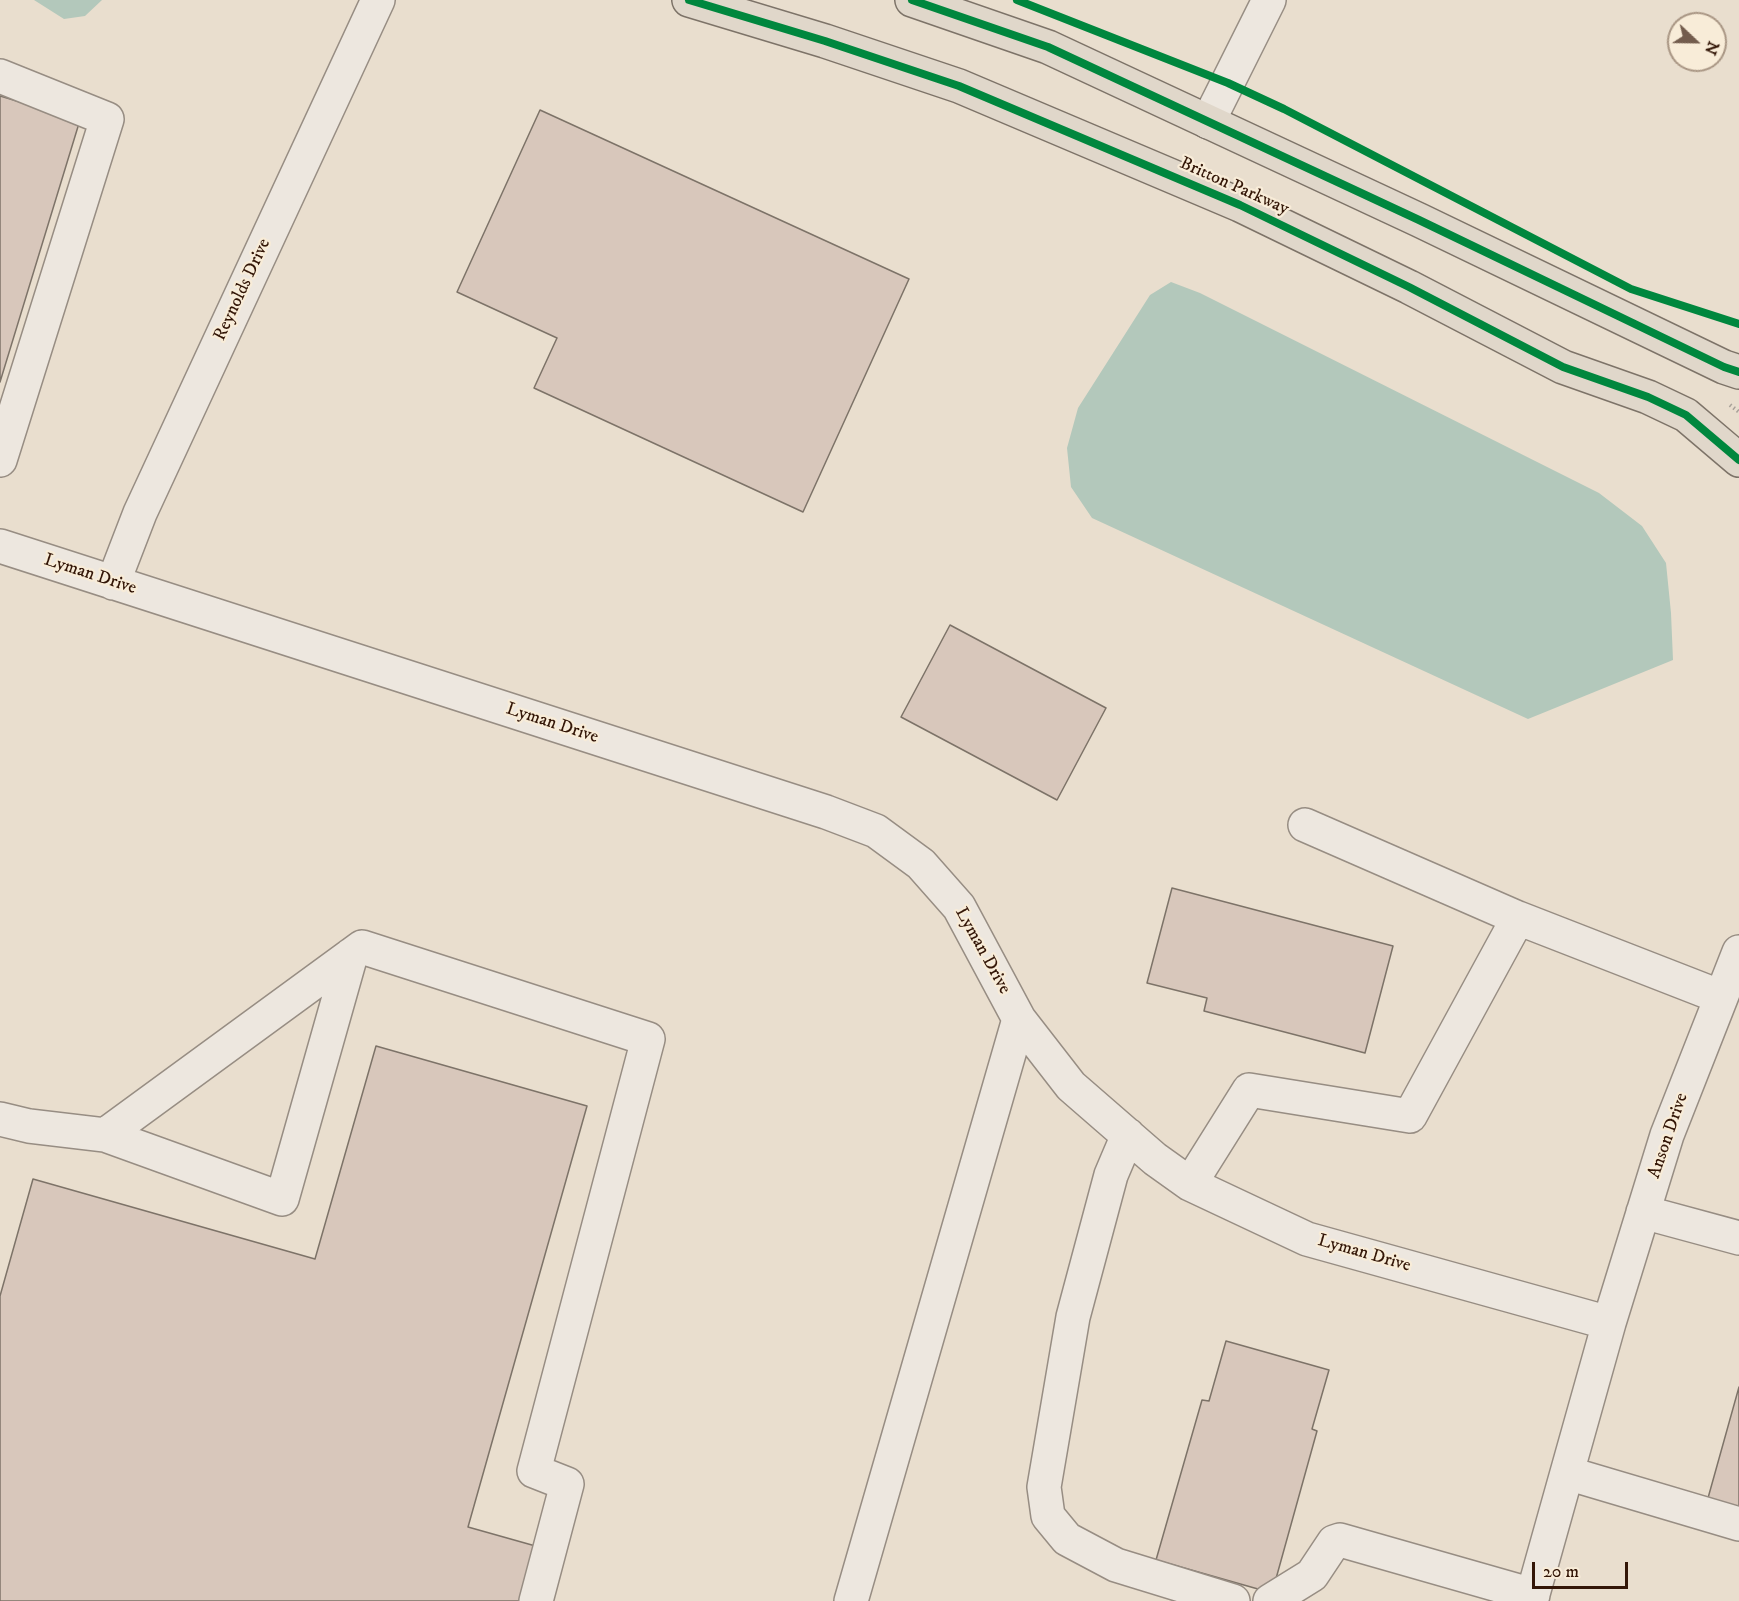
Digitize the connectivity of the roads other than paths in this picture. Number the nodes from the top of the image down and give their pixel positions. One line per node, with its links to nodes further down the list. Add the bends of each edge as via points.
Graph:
1 (378, 0): 11 (street, Reynolds Drive, via 140,513)
2 (689, 0): 9 (main road, Britton Parkway, via 959,86 1240,205 1563,367 1686,415)
3 (912, 0): 6 (main road, via 1048,47)
4 (1269, 0): 6 (street)
5 (0, 76): 8 (street, via 107,119)
6 (1208, 122): 7 (main road)
7 (1739, 372)
8 (0, 460)
9 (1739, 460)
10 (0, 546): 11 (street, Lyman Drive)
11 (113, 583): 17 (street, Lyman Drive, via 876,831 921,864 959,907)
12 (1305, 825): 13 (street)
13 (1518, 918): 16 (street); 21 (street, via 1410,1116 1249,1090)
14 (1739, 952): 16 (street, Anson Drive)
15 (351, 955): 19 (street); 19 (street, via 282,1199); 28 (street, via 362,947 648,1039 534,1471 567,1484)
16 (1721, 997): 22 (street, Anson Drive, via 1667,1135)
17 (1019, 1019): 20 (street, Lyman Drive, via 1071,1086); 29 (street)
18 (0, 1119): 19 (street)
19 (105, 1135)
20 (1128, 1135): 21 (street, Lyman Drive); 30 (street, via 1111,1175 1073,1317 1044,1487 1048,1516 1067,1539 1116,1565)
21 (1190, 1184): 24 (street, Lyman Drive, via 1307,1239)
22 (1643, 1212): 23 (street); 24 (street, Anson Drive)
23 (1739, 1238)
24 (1609, 1323): 25 (street)
25 (1567, 1473): 26 (street); 27 (street)
26 (1739, 1524)
27 (1532, 1598): 31 (street, via 1340,1540 1334,1542 1312,1575)
28 (536, 1601)
29 (852, 1601)
30 (1233, 1601)
31 (1270, 1601)

